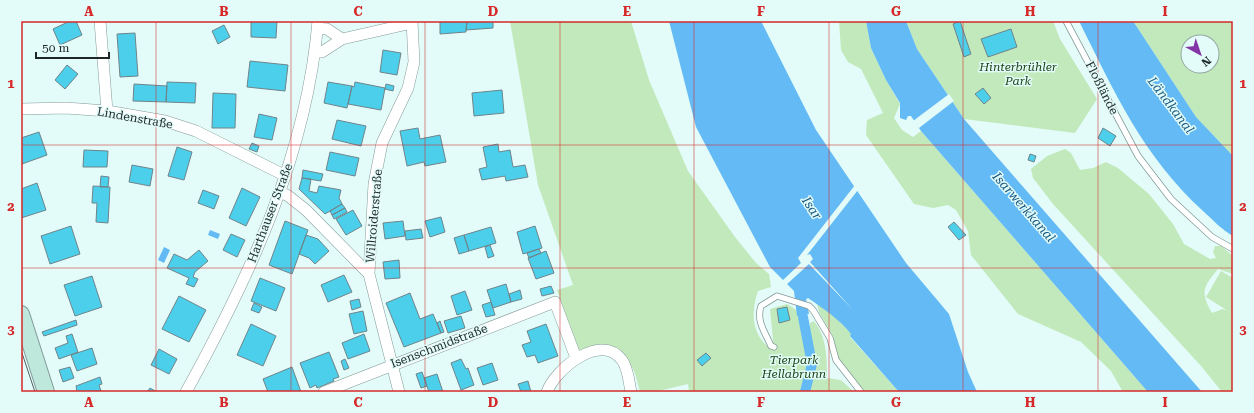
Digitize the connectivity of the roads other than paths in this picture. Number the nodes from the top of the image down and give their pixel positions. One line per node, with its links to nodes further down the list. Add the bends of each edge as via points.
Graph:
1 (100, 21): 8 (street)
2 (1066, 21): 11 (lane, Floßlände, via 1138,156 1171,199 1212,237)
3 (412, 22): 5 (street); 12 (street, Willroiderstraße, via 414,62 408,88 382,143 374,184)
4 (318, 25): 5 (street); 6 (street, Harthauser Straße)
5 (342, 39): 6 (street, via 322,52)
6 (315, 52): 9 (street, Harthauser Straße)
7 (21, 109): 8 (street, Lindenstraße, via 66,108)
8 (107, 111): 9 (street, Lindenstraße, via 165,121 196,131)
9 (286, 176): 10 (street, Harthauser Straße)
10 (280, 193): 12 (street, via 287,195 306,210); 18 (street, Harthauser Straße, via 236,296)
11 (1233, 249)
12 (369, 274): 16 (street)
13 (21, 314): 17 (main road)
14 (774, 347): 23 (lane, via 771,346 758,314 761,306 777,296 809,306 830,338 836,360)
15 (576, 358): 16 (street, Isenschmidstraße, via 555,302); 21 (street, via 552,380); 22 (street, via 604,350 617,355 624,364)
16 (392, 364): 19 (street, Isenschmidstraße); 20 (street)
17 (46, 392)
18 (186, 392)
19 (324, 392)
20 (399, 392)
21 (547, 392)
22 (631, 392)
23 (861, 392)

